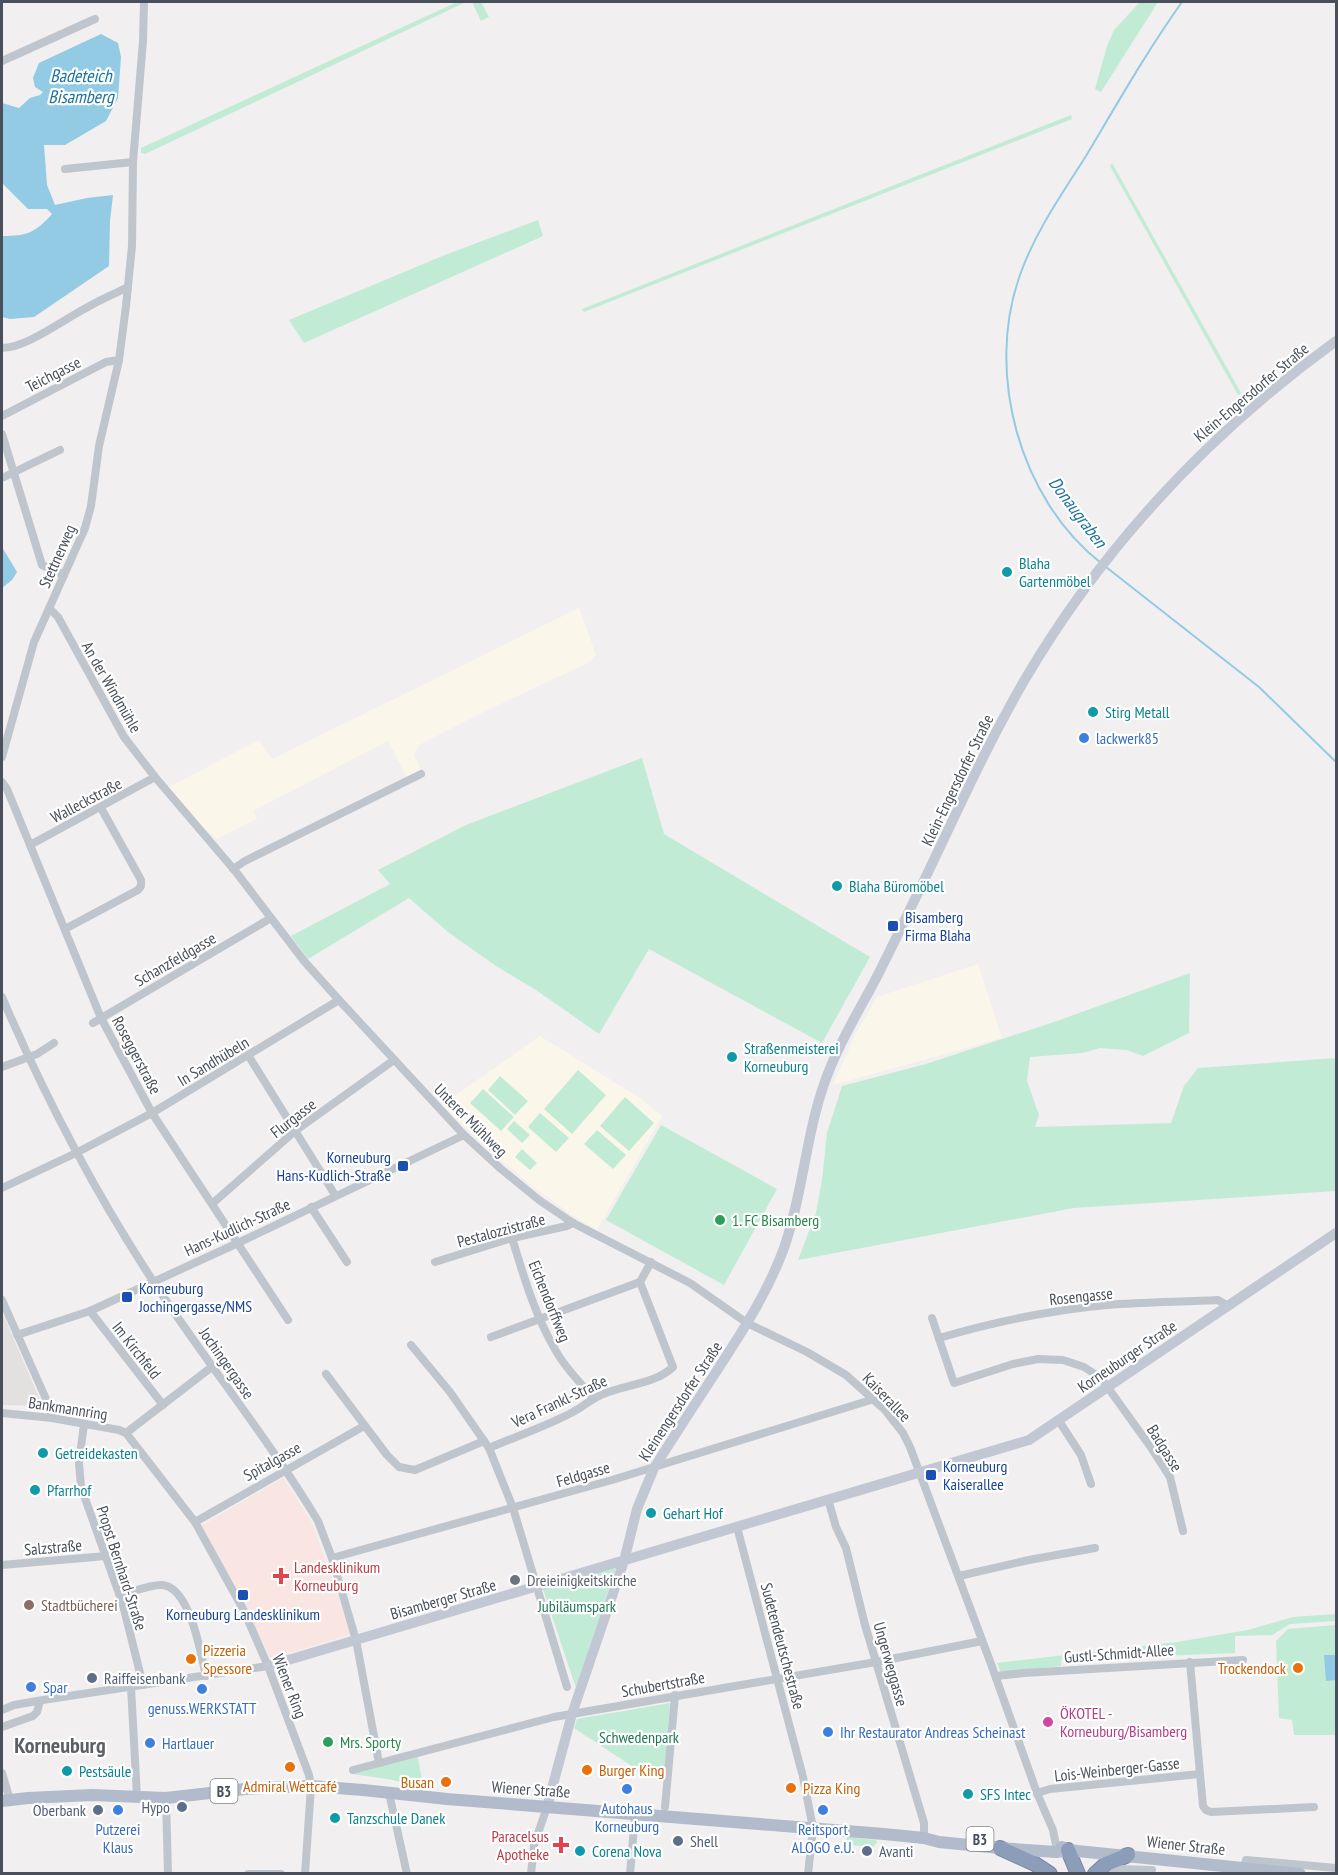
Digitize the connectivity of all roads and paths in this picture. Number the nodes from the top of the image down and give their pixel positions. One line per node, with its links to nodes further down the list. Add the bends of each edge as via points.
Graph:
1 (144, 2): 4 (street, Stettnerweg)
2 (95, 19): 3 (street)
3 (2, 61)
4 (133, 162): 5 (street); 6 (street, Stettnerweg)
5 (65, 168)
6 (128, 286): 8 (street, via 24,343); 9 (street, Stettnerweg)
7 (1336, 341): 58 (main road, Klein-Engersdorfer Straße, via 1264,396 1163,494 1095,576 1012,703 832,1062 816,1110 791,1227)
8 (2, 348)
9 (118, 360): 10 (street, Teichgasse, via 106,362); 15 (street, Stettnerweg, via 101,435 91,506)
10 (2, 416)
11 (2, 434): 13 (street)
12 (60, 450): 13 (street)
13 (14, 472): 14 (street); 15 (street, via 42,565)
14 (2, 478)
15 (64, 575): 16 (street, Stettnerweg)
16 (49, 608): 17 (street, Stettnerweg, via 34,642); 19 (street, An der Windmühle, via 58,617 124,737)
17 (2, 757)
18 (421, 774): 23 (street)
19 (155, 777): 21 (street, Walleckstraße); 23 (street, Unterer Mühlweg)
20 (2, 782): 22 (street, Roseggerstraße)
21 (101, 808): 22 (street, Walleckstraße); 25 (street, via 141,886)
22 (30, 846): 25 (street, Roseggerstraße)
23 (234, 869): 24 (street, Unterer Mühlweg)
24 (272, 918): 27 (street, Unterer Mühlweg); 28 (street, Schanzfeldgasse)
25 (64, 929): 28 (street, Roseggerstraße)
26 (2, 997): 32 (street, Jochingergasse)
27 (339, 1000): 31 (street, In Sandhübeln); 33 (street, Unterer Mühlweg)
28 (101, 1018): 29 (street, Schanzfeldgasse); 35 (street, Roseggerstraße)
29 (93, 1023)
30 (54, 1043): 32 (street)
31 (249, 1055): 35 (street, In Sandhübeln); 36 (street)
32 (27, 1057): 34 (street); 38 (street, Jochingergasse)
33 (394, 1060): 36 (street, Flurgasse); 37 (street, Unterer Mühlweg)
34 (2, 1067)
35 (152, 1113): 38 (street, In Sandhübeln); 41 (street, Roseggerstraße)
36 (295, 1131): 40 (street); 41 (street, Flurgasse)
37 (464, 1135): 40 (street, Hans-Kudlich-Straße); 43 (street, Unterer Mühlweg, via 539,1200)
38 (76, 1153): 39 (street, In Sandhübeln); 50 (street, Jochingergasse)
39 (2, 1188)
40 (335, 1195): 42 (street, Hans-Kudlich-Straße)
41 (213, 1203): 46 (street, Roseggerstraße)
42 (311, 1207): 46 (street, Hans-Kudlich-Straße); 47 (street)
43 (573, 1223): 45 (street, Pestalozzistraße); 49 (street, Unterer Mühlweg)
44 (1336, 1233): 53 (main road, Korneuburger Straße)
45 (512, 1238): 48 (street, Pestalozzistraße); 56 (street, Eichendorffweg)
46 (238, 1243): 50 (street, Hans-Kudlich-Straße); 57 (street, Roseggerstraße)
47 (347, 1262)
48 (435, 1262)
49 (651, 1262): 51 (street); 58 (street, Unterer Mühlweg, via 690,1283)
50 (153, 1281): 54 (street, Hans-Kudlich-Straße); 63 (street, Jochingergasse)
51 (640, 1282): 56 (street); 66 (street, Vera Frankl-Straße, via 673,1367)
52 (2, 1300): 59 (street)
53 (1228, 1306): 61 (street, Rosengasse, via 1218,1300 1106,1305 1002,1321); 65 (main road, Korneuburger Straße)
54 (90, 1311): 59 (street, Hans-Kudlich-Straße); 68 (street, Im Kirchfeld)
55 (932, 1318): 61 (street)
56 (540, 1319): 60 (street); 66 (street, Eichendorffweg, via 557,1353)
57 (288, 1320)
58 (747, 1323): 67 (street, Kaiserallee, via 846,1375); 76 (main road, Kleinengersdorfer Straße)
59 (17, 1335): 70 (street)
60 (491, 1337)
61 (939, 1338): 65 (street, via 954,1383 1038,1359 1063,1360 1084,1367)
62 (411, 1345): 75 (street)
63 (213, 1366): 68 (street); 77 (street, Jochingergasse)
64 (326, 1374): 73 (street)
65 (1107, 1387): 71 (main road, Korneuburger Straße); 84 (street, Badgasse, via 1170,1477)
66 (593, 1398): 75 (street, Vera Frankl-Straße, via 571,1413)
67 (874, 1400): 76 (street, Feldgasse); 78 (street, Kaiserallee, via 903,1433)
68 (163, 1405): 74 (street)
69 (2, 1413): 70 (street, Bankmannring)
70 (52, 1418): 72 (street, Bankmannring)
71 (1059, 1421): 78 (main road, Korneuburger Straße, via 1029,1440); 79 (street, via 1081,1455)
72 (84, 1424): 74 (street, Bankmannring); 86 (street, Propst Bernhard-Straße, via 79,1463 81,1487)
73 (364, 1426): 75 (street, Vera Frankl-Straße, via 406,1470); 77 (street, Spitalgasse)
74 (126, 1433): 82 (street, Bankmannring)
75 (487, 1444): 81 (street)
76 (654, 1468): 81 (street, Feldgasse); 88 (main road, Kleinengersdorfer Straße, via 637,1509)
77 (284, 1470): 82 (street, Spitalgasse); 87 (street, Jochingergasse, via 318,1521)
78 (920, 1474): 80 (main road, Bisamberger Straße); 90 (street, Kaiserallee)
79 (1091, 1484)
80 (828, 1499): 83 (main road, Bisamberger Straße); 96 (street, Ungerweggasse, via 846,1548)
81 (513, 1509): 87 (street, Feldgasse); 91 (street)
82 (195, 1522): 98 (street, Wiener Ring, via 237,1598)
83 (737, 1527): 88 (main road, Bisamberger Straße); 101 (street, Sudetendeutschestraße)
84 (1184, 1531)
85 (1095, 1548): 90 (street)
86 (106, 1556): 89 (street, Salzstraße); 92 (street, Propst Bernhard-Straße)
87 (332, 1558): 93 (street, Jochingergasse)
88 (624, 1561): 91 (main road, Bisamberger Straße); 108 (main road, Kleinengersdorfer Straße)
89 (2, 1565)
90 (959, 1576): 94 (street, Kaiserallee)
91 (538, 1587): 93 (main road, Bisamberger Straße); 104 (street)
92 (120, 1595): 99 (street, via 162,1585 176,1591 192,1622); 102 (street, Propst Bernhard-Straße)
93 (356, 1640): 98 (main road, Bisamberger Straße); 110 (street, Jochingergasse)
94 (982, 1641): 96 (street, Schubertstraße); 100 (street, Kaiserallee)
95 (1243, 1660): 97 (street, Gustl-Schmidt-Allee)
96 (876, 1662): 101 (street, Schubertstraße); 125 (street, Ungerweggasse, via 924,1823)
97 (1190, 1662): 100 (street, Gustl-Schmidt-Allee); 113 (street, Lois-Weinberger-Gasse)
98 (268, 1666): 99 (street, Bisamberger Straße); 114 (street, Wiener Ring)
99 (207, 1676): 102 (street, Bisamberger Straße)
100 (996, 1677): 116 (street, Kaiserallee)
101 (778, 1678): 105 (street, Schubertstraße); 124 (street, Sudetendeutschestraße)
102 (143, 1685): 103 (street, Bisamberger Straße)
103 (130, 1687): 106 (street, Bisamberger Straße); 117 (street)
104 (567, 1688)
105 (675, 1695): 108 (street, Schubertstraße); 121 (street)
106 (40, 1701): 107 (street, Bisamberger Straße); 109 (street, via 33,1716)
107 (2, 1710)
108 (572, 1714): 110 (street, Schubertstraße); 120 (main road, Kleinengersdorfer Straße)
109 (2, 1727)
110 (379, 1763): 111 (street, Schubertstraße)
111 (353, 1770)
112 (2, 1773): 119 (street)
113 (1200, 1774): 116 (street, Lois-Weinberger-Gasse); 122 (street, Lois-Weinberger-Gasse, via 1203,1806 1211,1812)
114 (311, 1786): 115 (main road, Wiener Straße / B3); 118 (main road, Wiener Straße / B3); 135 (street, Wiener Ring)
115 (389, 1793): 120 (main road, Wiener Straße / B3); 136 (street)
116 (1037, 1793): 126 (street, Kaiserallee)
117 (137, 1797): 118 (main road, Wiener Straße / B3); 119 (main road, B3)
118 (166, 1798): 132 (street)
119 (6, 1801)
120 (547, 1807): 123 (main road, Wiener Straße / B3); 137 (street, via 534,1845)
121 (665, 1807)
122 (1314, 1807)
123 (635, 1815): 124 (main road, Wiener Straße / B3); 138 (street)
124 (813, 1828): 125 (main road, Wiener Straße / B3); 139 (street, Sudetendeutschestraße)
125 (924, 1838): 126 (main road, Wiener Straße / B3, via 940,1835); 127 (main road, Wiener Straße / B3)
126 (1060, 1844): 127 (main road, Wiener Straße / B3, via 1056,1852); 128 (main road, Wiener Straße / B3); 141 (highway); 142 (highway)
127 (1000, 1848): 140 (highway)
128 (1128, 1855): 131 (main road, Wiener Straße / B3); 143 (highway, via 1106,1864)
129 (1336, 1868): 131 (street)
130 (1152, 1870): 144 (street, via 1117,1869)
131 (1305, 1871)
132 (168, 1874)
133 (248, 1874): 134 (street)
134 (281, 1874)
135 (305, 1874)
136 (407, 1874)
137 (531, 1874)
138 (630, 1874)
139 (808, 1874)
140 (1050, 1874)
141 (1070, 1874)
142 (1078, 1874)
143 (1095, 1874)
144 (1112, 1874)

